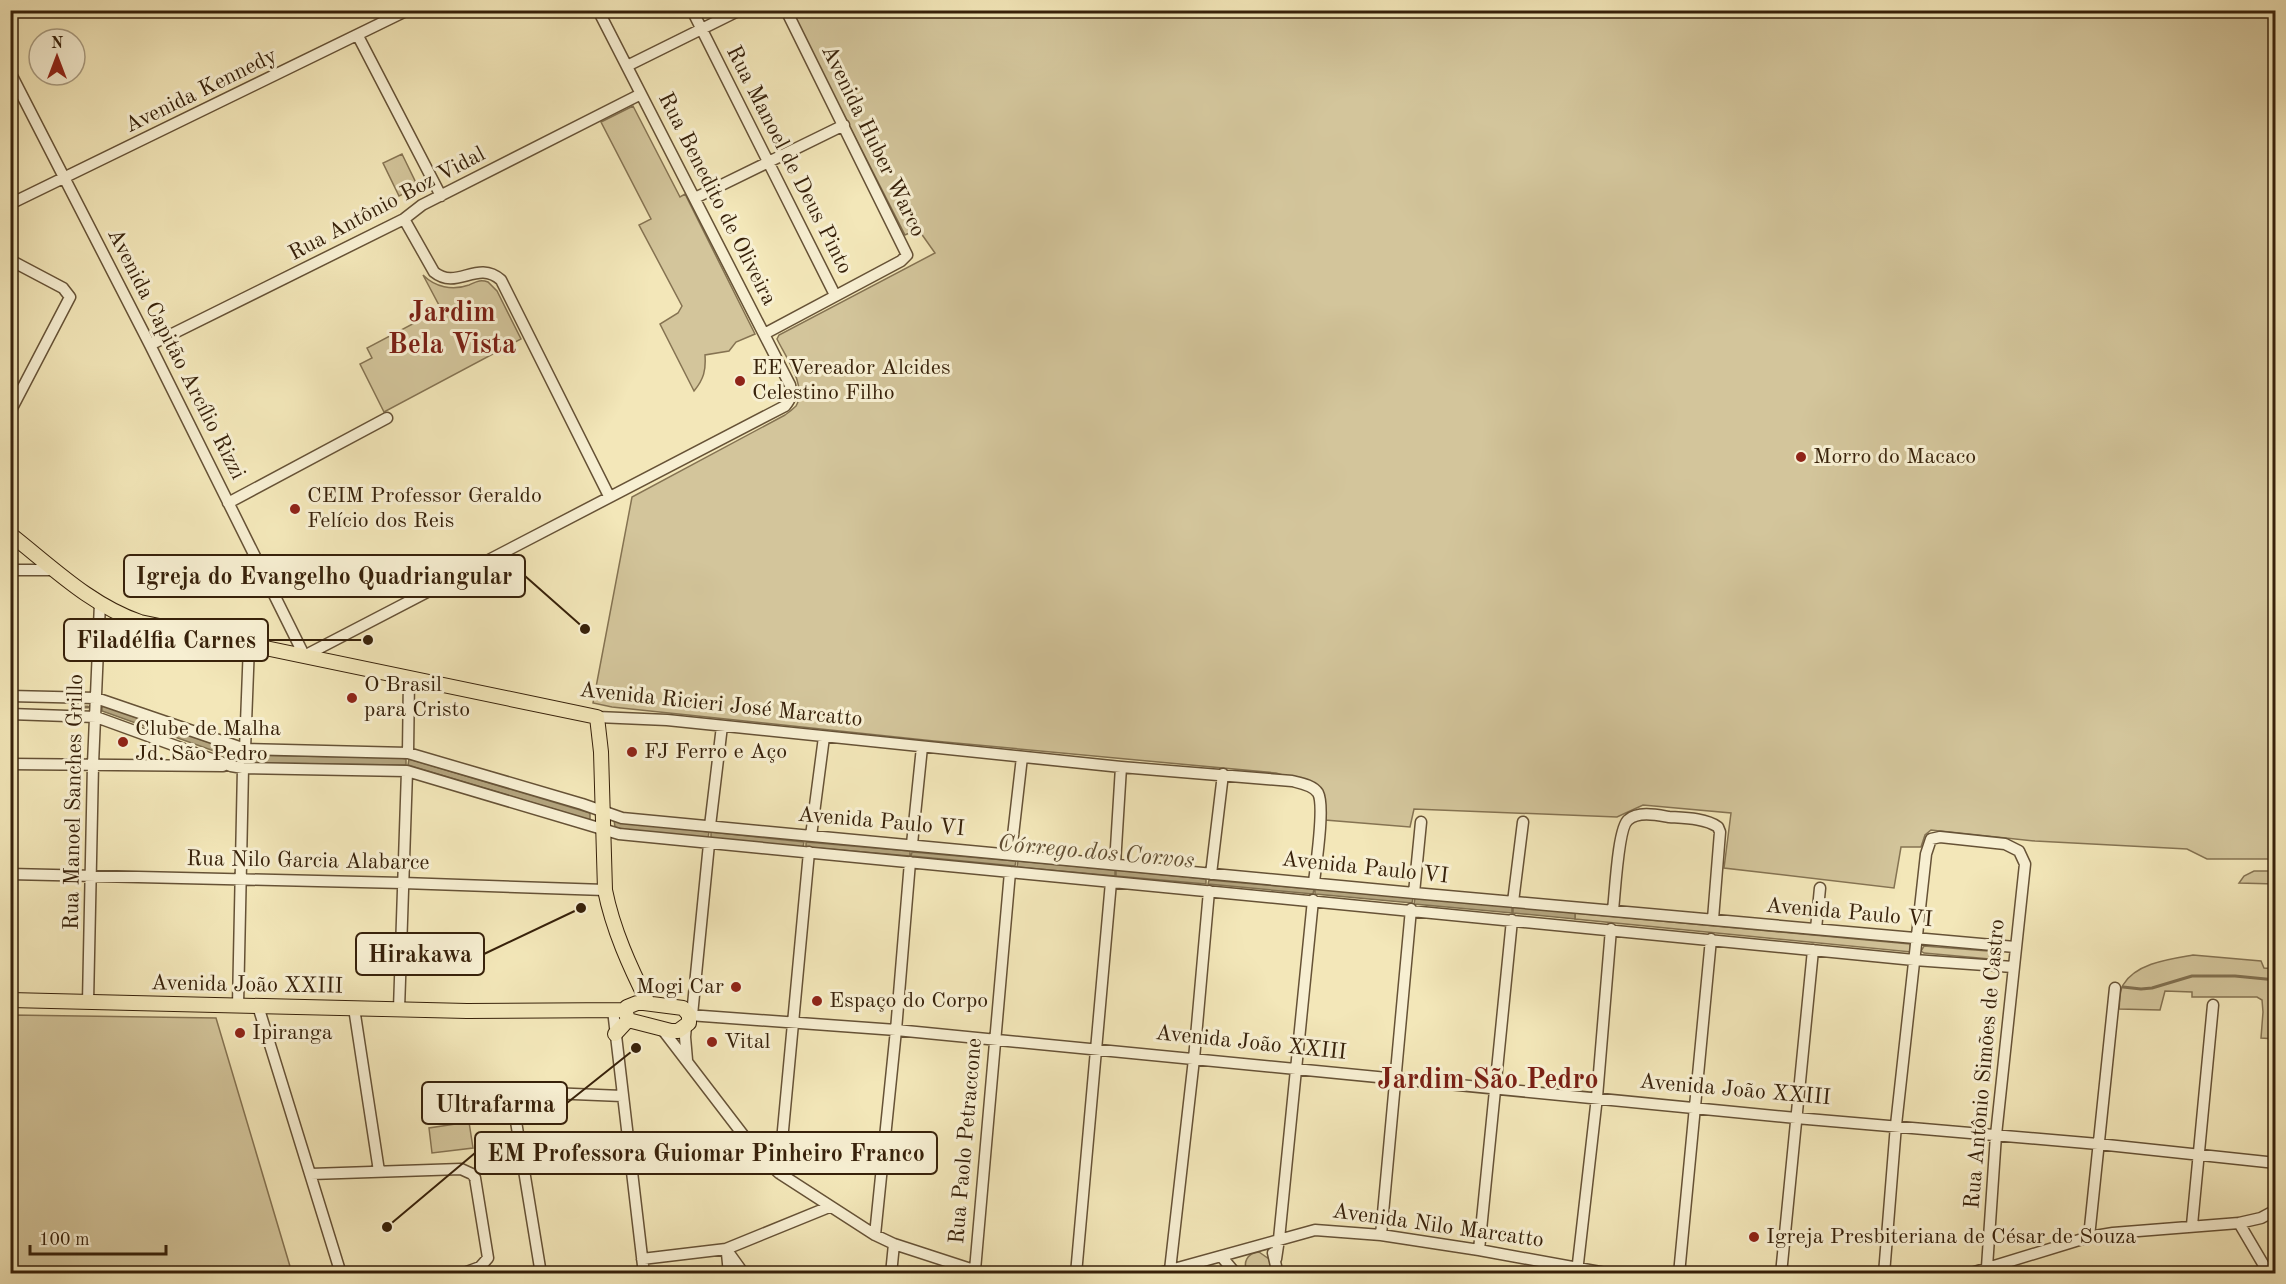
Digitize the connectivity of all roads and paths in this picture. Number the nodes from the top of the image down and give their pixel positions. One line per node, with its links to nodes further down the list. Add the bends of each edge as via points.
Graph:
1 (408, 10): 7 (street, Avenida Kennedy)
2 (598, 10): 8 (street, Rua Benedito de Oliveira)
3 (692, 10): 6 (street, Rua Manoel de Deus Pinto)
4 (740, 10): 6 (street)
5 (786, 10): 11 (street, Avenida Huber Warco)
6 (701, 29): 8 (street); 12 (street, Rua Manoel de Deus Pinto)
7 (358, 36): 13 (street, Avenida Kennedy); 14 (street)
8 (627, 66): 10 (street, Rua Benedito de Oliveira)
9 (11, 76): 13 (street, Avenida Capitão Arcílio Rizzi)
10 (641, 94): 14 (street, Rua Antônio Boz Vidal); 15 (street, Rua Benedito de Oliveira)
11 (844, 125): 12 (street); 19 (street, Avenida Huber Warco, via 906,250 906,258)
12 (768, 162): 15 (street); 19 (street, Rua Manoel de Deus Pinto)
13 (65, 178): 16 (street, Avenida Kennedy); 21 (street, Avenida Capitão Arcílio Rizzi)
14 (441, 196): 17 (street, Rua Antônio Boz Vidal)
15 (695, 198): 20 (street, Rua Benedito de Oliveira)
16 (10, 204)
17 (404, 219): 21 (street, Rua Antônio Boz Vidal); 24 (street, via 440,277 454,279 479,271 501,280)
18 (10, 260): 22 (street, via 63,288 70,297)
19 (836, 295): 20 (street)
20 (764, 334): 24 (street, Rua Benedito de Oliveira, via 790,385 791,396 785,406)
21 (150, 345): 25 (street, Avenida Capitão Arcílio Rizzi)
22 (10, 412)
23 (387, 418): 25 (street)
24 (609, 496): 31 (street)
25 (228, 503): 31 (street, Avenida Capitão Arcílio Rizzi)
26 (10, 534): 28 (main road, Avenida Ricieri José Marcatto)
27 (10, 570): 28 (street)
28 (56, 570): 29 (main road, Avenida Ricieri José Marcatto)
29 (100, 603): 30 (main road, Avenida Ricieri José Marcatto, via 140,622); 34 (street, Rua Manoel Sanches Grillo)
30 (249, 645): 31 (main road, Avenida Ricieri José Marcatto); 41 (street)
31 (305, 655): 32 (main road, Avenida Ricieri José Marcatto)
32 (409, 677): 37 (main road, Avenida Ricieri José Marcatto); 42 (street)
33 (10, 696): 34 (street, Avenida Paulo VI)
34 (96, 698): 36 (street, Rua Manoel Sanches Grillo); 41 (street, Avenida Paulo VI)
35 (10, 714): 36 (street, Avenida Paulo VI)
36 (96, 717): 45 (street, Rua Manoel Sanches Grillo); 46 (street, Avenida Paulo VI)
37 (597, 717): 38 (street, Avenida Ricieri José Marcatto); 51 (main road)
38 (722, 726): 39 (street, Avenida Ricieri José Marcatto); 54 (street)
39 (824, 737): 40 (street, Avenida Ricieri José Marcatto); 56 (street)
40 (922, 747): 43 (street, Avenida Ricieri José Marcatto); 58 (street)
41 (245, 749): 42 (street, Avenida Paulo VI)
42 (408, 753): 51 (street, Avenida Paulo VI)
43 (1022, 757): 47 (street, Avenida Ricieri José Marcatto); 60 (street)
44 (10, 764): 45 (street)
45 (93, 764): 46 (street); 66 (street, Rua Manoel Sanches Grillo)
46 (231, 766): 48 (street, Avenida Paulo VI)
47 (1121, 767): 50 (street, Avenida Ricieri José Marcatto); 62 (street)
48 (243, 768): 49 (street, Avenida Paulo VI); 67 (street)
49 (406, 771): 55 (street, Avenida Paulo VI); 70 (street)
50 (1223, 774): 65 (street); 69 (street, Avenida Ricieri José Marcatto, via 1292,781 1317,790 1321,806)
51 (603, 811): 54 (street, Avenida Paulo VI, via 622,818); 55 (main road)
52 (1421, 822): 74 (street)
53 (1523, 822): 76 (street)
54 (710, 826): 56 (street, Avenida Paulo VI)
55 (603, 830): 57 (street, Avenida Paulo VI); 72 (main road)
56 (811, 836): 58 (street, Avenida Paulo VI)
57 (709, 844): 59 (street, Avenida Paulo VI); 100 (street)
58 (912, 844): 60 (street, Avenida Paulo VI)
59 (809, 852): 61 (street, Avenida Paulo VI); 101 (street)
60 (1011, 853): 62 (street, Avenida Paulo VI)
61 (910, 862): 63 (street, Avenida Paulo VI); 103 (street)
62 (1115, 864): 65 (street, Avenida Paulo VI)
63 (1010, 872): 68 (street, Avenida Paulo VI); 105 (street, Rua Paolo Petraccone)
64 (10, 874): 66 (street, Rua Nilo Garcia Alabarce)
65 (1211, 874): 69 (street, Avenida Paulo VI)
66 (92, 875): 67 (street, Rua Nilo Garcia Alabarce); 92 (street, Rua Manoel Sanches Grillo)
67 (240, 880): 70 (street, Rua Nilo Garcia Alabarce); 94 (street)
68 (1111, 882): 73 (street, Avenida Paulo VI); 106 (street)
69 (1314, 882): 74 (street, Avenida Paulo VI)
70 (403, 883): 72 (street, Rua Nilo Garcia Alabarce); 98 (street)
71 (1820, 888): 82 (street)
72 (605, 890): 89 (main road)
73 (1209, 891): 75 (street, Avenida Paulo VI); 107 (street)
74 (1414, 893): 76 (street, Avenida Paulo VI)
75 (1313, 900): 77 (street, Avenida Paulo VI); 109 (street)
76 (1513, 902): 78 (street, Avenida Paulo VI)
77 (1411, 909): 80 (street, Avenida Paulo VI); 110 (street)
78 (1613, 910): 79 (street, Avenida Paulo VI); 79 (street, via 1624,826 1628,820 1642,815 1708,822 1718,827 1721,838)
79 (1713, 919): 82 (street, Avenida Paulo VI)
80 (1512, 920): 81 (street, Avenida Paulo VI); 111 (street)
81 (1611, 929): 83 (street, Avenida Paulo VI); 115 (street)
82 (1816, 929): 84 (street, Avenida Paulo VI)
83 (1711, 939): 86 (street, Avenida Paulo VI); 116 (street)
84 (1916, 939): 85 (street, Avenida Paulo VI); 85 (street, Rua Antônio Simões de Castro, via 1926,854 1935,837 2004,844 2023,857); 87 (street)
85 (2014, 947): 88 (street, Rua Antônio Simões de Castro)
86 (1813, 950): 87 (street, Avenida Paulo VI); 117 (street)
87 (1914, 960): 88 (street, Avenida Paulo VI); 118 (street)
88 (2013, 967): 119 (street, Rua Antônio Simões de Castro)
89 (630, 968): 93 (main road); 99 (main road)
90 (2115, 988): 120 (street)
91 (10, 1000): 92 (main road, Avenida João XXIII)
92 (88, 1002): 94 (main road, Avenida João XXIII)
93 (648, 1003): 99 (main road, Avenida João XXIII); 100 (main road, Avenida João XXIII, via 680,1007)
94 (238, 1005): 96 (main road, Avenida João XXIII)
95 (2212, 1005): 121 (street)
96 (258, 1006): 97 (main road, Avenida João XXIII); 125 (street)
97 (354, 1008): 98 (main road, Avenida João XXIII); 123 (street)
98 (399, 1009): 99 (main road, Avenida João XXIII)
99 (625, 1011): 102 (main road, Avenida João XXIII); 104 (main road)
100 (689, 1018): 101 (street, Avenida João XXIII); 102 (main road, Avenida João XXIII, via 678,1031); 108 (street, via 685,1037)
101 (794, 1023): 103 (street, Avenida João XXIII); 124 (street)
102 (662, 1029): 108 (street)
103 (896, 1030): 105 (street, Avenida João XXIII); 130 (street)
104 (615, 1034): 114 (street)
105 (994, 1040): 106 (street, Avenida João XXIII); 144 (street, Rua Paolo Petraccone)
106 (1094, 1049): 107 (street, Avenida João XXIII); 152 (street)
107 (1194, 1059): 109 (street, Avenida João XXIII); 142 (street)
108 (687, 1060): 124 (street, via 758,1153)
109 (1295, 1069): 110 (street, Avenida João XXIII); 133 (street)
110 (1395, 1079): 111 (street, Avenida João XXIII); 131 (street)
111 (1496, 1088): 115 (street, Avenida João XXIII); 137 (street)
112 (476, 1090): 113 (street)
113 (511, 1091): 114 (street); 147 (street)
114 (622, 1096): 139 (street)
115 (1597, 1097): 116 (street, Avenida João XXIII); 143 (street)
116 (1695, 1108): 117 (street, Avenida João XXIII); 157 (street)
117 (1796, 1118): 118 (street, Avenida João XXIII); 158 (street)
118 (1896, 1125): 119 (street, Avenida João XXIII); 159 (street)
119 (1996, 1135): 120 (street, Avenida João XXIII); 141 (street, Rua Antônio Simões de Castro)
120 (2098, 1144): 121 (street, Avenida João XXIII); 132 (street)
121 (2200, 1154): 122 (street, Avenida João XXIII); 129 (street)
122 (2276, 1162)
123 (380, 1171): 125 (street); 146 (street, via 461,1169 472,1173 488,1258 480,1267)
124 (779, 1173): 126 (street)
125 (311, 1174): 145 (street)
126 (829, 1207): 130 (street); 136 (street)
127 (2276, 1210): 128 (street)
128 (2239, 1223): 129 (street); 161 (street)
129 (2192, 1226): 132 (street)
130 (875, 1235): 135 (street)
131 (1381, 1235): 133 (street, Avenida Nilo Marcatto, via 1314,1230); 137 (street, Avenida Nilo Marcatto)
132 (2089, 1237): 141 (street)
133 (1280, 1239): 134 (street, Avenida Nilo Marcatto); 140 (street)
134 (1267, 1243): 138 (street, Avenida Nilo Marcatto); 140 (street)
135 (894, 1244): 144 (street); 151 (street)
136 (726, 1250): 139 (street); 149 (street); 150 (street)
137 (1479, 1250): 143 (street, Avenida Nilo Marcatto)
138 (1221, 1256): 142 (street, Avenida Nilo Marcatto); 154 (street)
139 (642, 1259): 148 (street)
140 (1276, 1259): 155 (street)
141 (1987, 1267): 160 (street)
142 (1170, 1270): 153 (street, Avenida Nilo Marcatto)
143 (1578, 1270): 156 (street, Avenida Nilo Marcatto)
144 (980, 1272)
145 (341, 1274)
146 (461, 1274)
147 (541, 1274)
148 (644, 1274)
149 (729, 1274)
150 (744, 1274)
151 (891, 1274)
152 (1076, 1274)
153 (1156, 1274)
154 (1236, 1274)
155 (1275, 1274)
156 (1611, 1274)
157 (1678, 1274)
158 (1781, 1274)
159 (1884, 1274)
160 (1968, 1274)
161 (2269, 1274)

